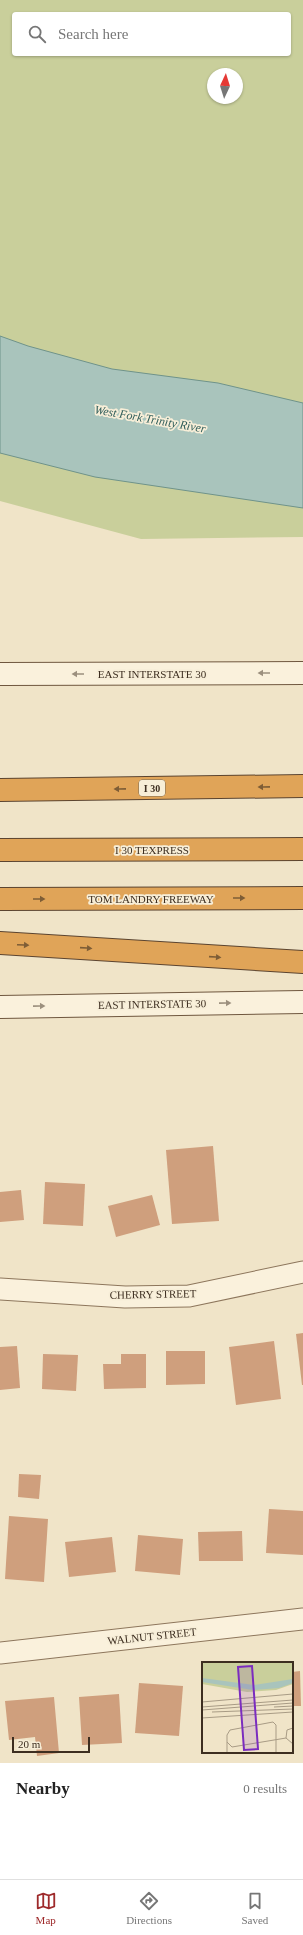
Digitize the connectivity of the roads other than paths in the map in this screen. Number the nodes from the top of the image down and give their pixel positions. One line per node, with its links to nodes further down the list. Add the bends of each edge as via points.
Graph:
1 (303, 673): 2 (main road, EAST INTERSTATE 30, one-way to 2)
2 (0, 674)
3 (303, 786): 4 (highway, I 30, one-way to 4)
4 (0, 790)
5 (303, 849): 6 (highway, I 30 TEXPRESS)
6 (0, 850)
7 (303, 898): 8 (highway, TOM LANDRY FREEWAY, one-way to 7)
8 (0, 899)
9 (0, 943): 10 (highway, one-way to 10)
10 (303, 962)
11 (303, 1002): 12 (main road, EAST INTERSTATE 30, one-way to 11)
12 (0, 1006)
13 (303, 1272): 14 (street, CHERRY STREET, via 189,1296 125,1297)
14 (0, 1289)
15 (303, 1619): 16 (street, WALNUT STREET)
16 (0, 1653)

